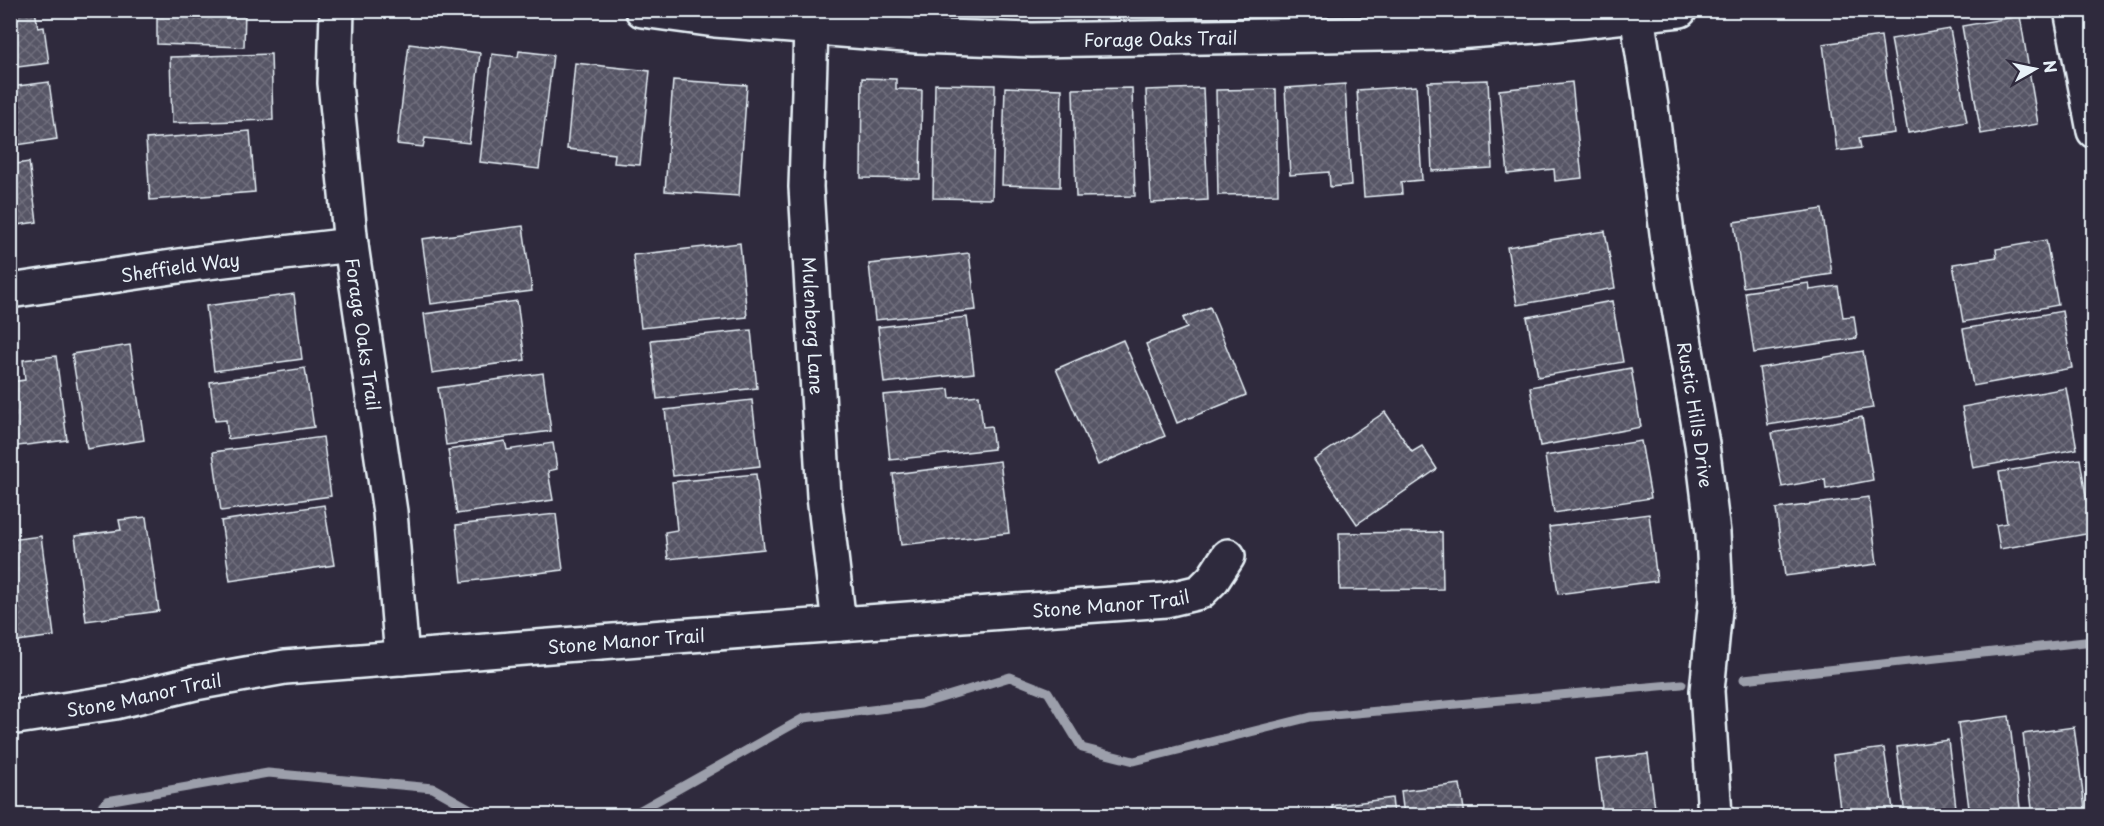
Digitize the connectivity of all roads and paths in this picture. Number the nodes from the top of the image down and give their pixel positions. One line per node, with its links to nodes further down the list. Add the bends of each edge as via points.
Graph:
1 (337, 10): 8 (street, Forage Oaks Trail, via 335,83)
2 (642, 10): 6 (street, Forage Oaks Trail)
3 (1680, 10): 5 (street, Forage Oaks Trail)
4 (2071, 10): 7 (street)
5 (1637, 15): 6 (street, Forage Oaks Trail, via 1442,33 1147,39 1032,40); 14 (street, Rustic Hills Drive, via 1713,533 1716,599 1707,691)
6 (811, 28): 11 (street, Mulenberg Lane, via 806,187 824,496)
7 (2094, 131)
8 (351, 245): 9 (street, Sheffield Way); 12 (street, Forage Oaks Trail, via 390,512)
9 (10, 291)
10 (1227, 556): 11 (street, Stone Manor Trail, via 1200,592 1166,600)
11 (839, 624): 12 (street, Stone Manor Trail)
12 (402, 658): 13 (street, Stone Manor Trail, via 273,669 115,702)
13 (10, 718)
14 (1715, 816)

